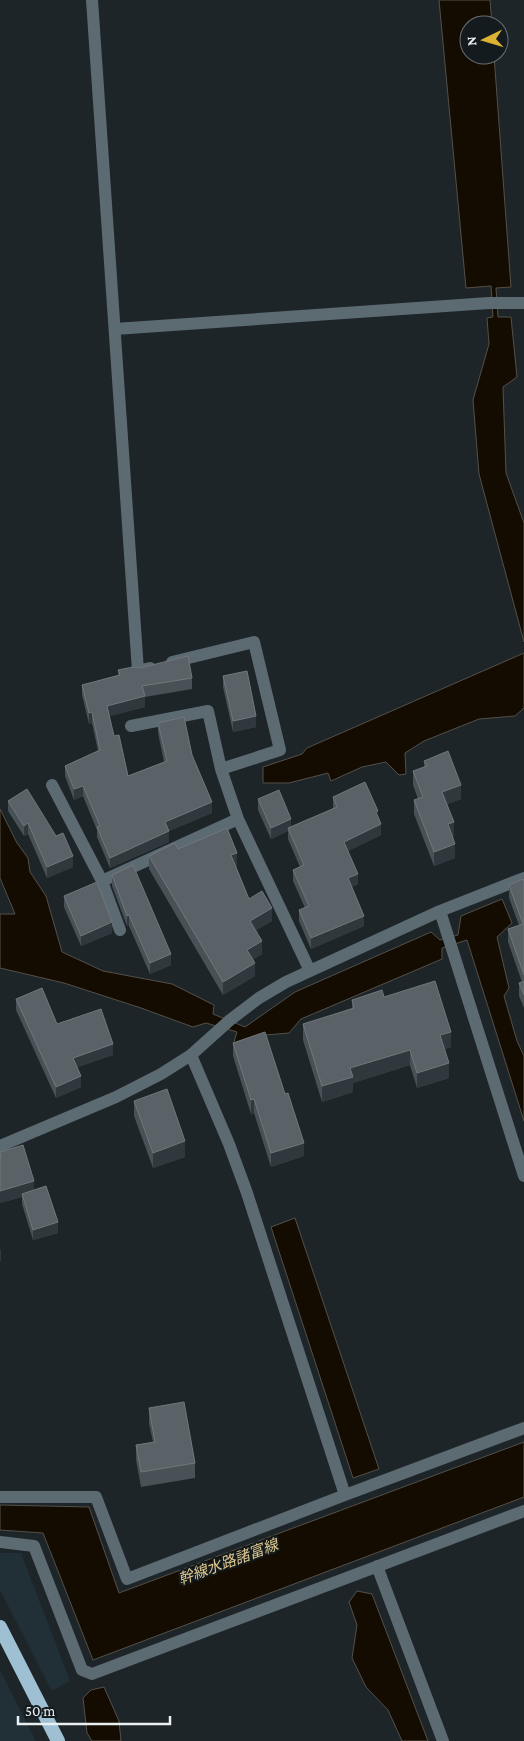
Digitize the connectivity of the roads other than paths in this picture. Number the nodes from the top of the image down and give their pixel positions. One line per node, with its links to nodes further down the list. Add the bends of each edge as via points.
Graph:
1 (92, 0): 3 (street)
2 (524, 303): 3 (street)
3 (115, 329): 5 (street, via 138,671 254,642 280,750)
4 (131, 726): 5 (street, via 208,711)
5 (221, 769): 7 (street)
6 (52, 785): 9 (street)
7 (238, 819): 9 (street); 12 (street)
8 (524, 878): 10 (street)
9 (102, 881): 11 (street)
10 (440, 911): 12 (street); 15 (street)
11 (120, 930)
12 (310, 971): 13 (street, via 259,998)
13 (191, 1055): 14 (street, via 116,1097); 17 (street, via 247,1193)
14 (0, 1146)
15 (524, 1176)
16 (524, 1428): 17 (street)
17 (345, 1495): 18 (street, via 127,1579 96,1497)
18 (0, 1496)
19 (524, 1511): 21 (street)
20 (0, 1542): 21 (street, via 34,1546 82,1670 92,1674)
21 (377, 1566): 24 (street)
22 (0, 1627): 23 (highway)
23 (58, 1741)
24 (443, 1741)

